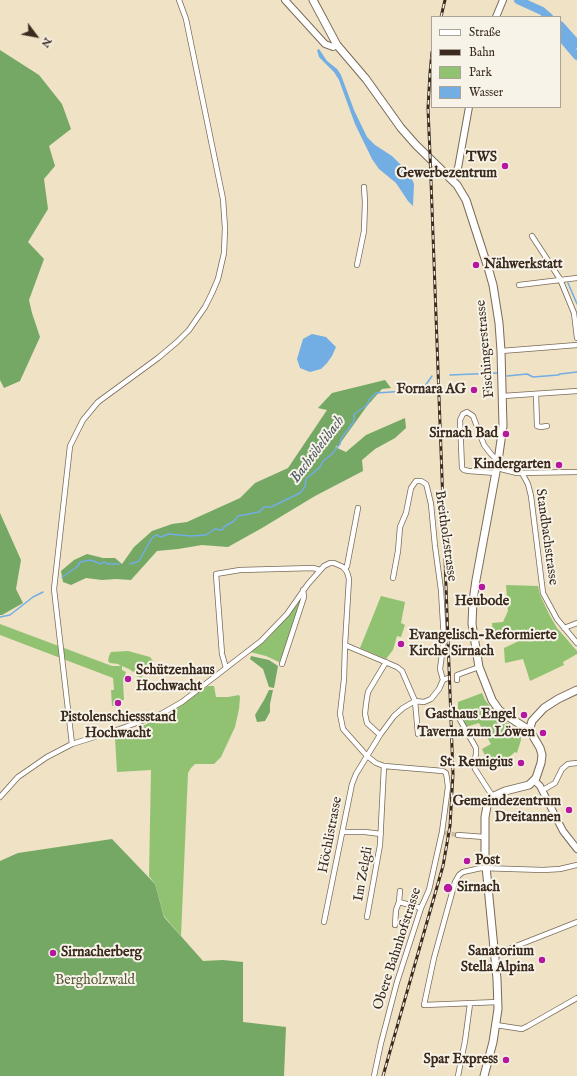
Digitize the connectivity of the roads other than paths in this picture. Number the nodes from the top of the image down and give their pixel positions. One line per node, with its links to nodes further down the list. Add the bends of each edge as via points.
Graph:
1 (179, 0): 46 (street, via 223,199 224,253 212,293 189,330 158,358 98,402 83,420 70,446 54,589)
2 (285, 0): 6 (street, via 325,44 333,47)
3 (313, 0): 6 (main road, Fischingerstrasse)
4 (503, 0): 5 (street)
5 (496, 16)
6 (337, 45): 8 (main road, Fischingerstrasse, via 366,79 410,139)
7 (469, 108): 8 (street, via 458,168)
8 (451, 178): 17 (main road, Fischingerstrasse, via 466,200 484,254 493,286)
9 (364, 187): 11 (street, via 364,231)
10 (532, 236): 13 (street)
11 (357, 265)
12 (577, 278): 13 (street)
13 (560, 279): 14 (street); 15 (street, via 574,313)
14 (519, 285)
15 (577, 338)
16 (577, 345): 17 (street)
17 (501, 351): 20 (main road, Fischingerstrasse)
18 (577, 391): 19 (street)
19 (536, 394): 20 (street); 21 (street, via 537,426)
20 (503, 396): 22 (main road, Fischingerstrasse)
21 (547, 426)
22 (498, 461): 23 (main road, Fischingerstrasse); 23 (street, via 484,446 473,416 467,412 463,414 460,420 462,468 469,471)
23 (496, 471): 25 (street); 37 (main road, Fischingerstrasse, via 471,616)
24 (577, 472): 25 (street)
25 (522, 473): 32 (street, Standbachstrasse, via 531,496 543,592 551,610)
26 (358, 508): 27 (street)
27 (345, 569): 28 (street, via 330,563); 34 (street, via 349,576)
28 (320, 570): 30 (street); 38 (street, via 240,570 216,574 222,654)
29 (393, 578): 41 (street, Breitholzstrasse, via 400,527 411,488 416,481 421,481 426,484 432,504 442,590 444,639 440,669 446,679 431,700)
30 (303, 590): 36 (street, via 304,597); 38 (street, via 287,614 272,630)
31 (577, 623): 32 (street)
32 (564, 628): 33 (street, Standbachstrasse)
33 (577, 643)
34 (345, 644): 35 (street); 47 (street, via 341,724)
35 (386, 662): 41 (street, via 402,671); 45 (street, via 368,692 365,714 367,723)
36 (282, 664)
37 (480, 667): 39 (street); 43 (main road, Fischingerstrasse, via 495,706 526,728)
38 (226, 668): 46 (street, via 182,702 161,714)
39 (457, 677)
40 (577, 690): 43 (main road, via 544,708 532,721)
41 (415, 701): 44 (street); 45 (street, Höchlistrasse, via 398,712)
42 (459, 718): 53 (street, via 476,748 475,769)
43 (530, 728): 50 (main road, via 542,755)
44 (418, 734)
45 (380, 735): 47 (street, Höchlistrasse)
46 (72, 744): 52 (street, via 18,777)
47 (367, 756): 49 (street); 54 (street, Höchlistrasse, via 352,784)
48 (577, 764): 51 (street, via 568,764 562,769 555,783)
49 (384, 766): 55 (street, Im Zelgli); 63 (street, Obere Bahnhofstrasse, via 438,770 446,773 448,787 443,832 429,890)
50 (535, 781): 51 (street); 53 (main road)
51 (543, 790): 58 (street, via 563,830)
52 (0, 797)
53 (493, 797): 57 (main road, via 488,802 486,810)
54 (343, 832): 55 (street); 65 (street, Höchlistrasse)
55 (381, 834): 64 (street, Im Zelgli)
56 (458, 835): 57 (street)
57 (484, 837): 60 (main road)
58 (577, 849)
59 (577, 865): 60 (street, via 543,870)
60 (486, 868): 68 (main road); 71 (street, via 463,872 456,879 424,1005)
61 (400, 891): 62 (street)
62 (399, 902): 63 (street); 67 (street)
63 (421, 908): 73 (street, Obere Bahnhofstrasse, via 397,982)
64 (367, 917)
65 (324, 922)
66 (577, 922): 68 (street)
67 (395, 925)
68 (494, 954): 70 (main road)
69 (577, 998): 72 (street, via 528,1026 522,1028)
70 (498, 1002): 71 (street); 72 (main road)
71 (470, 1004): 74 (street)
72 (496, 1025): 75 (main road)
73 (374, 1076)
74 (458, 1076)
75 (484, 1076)

